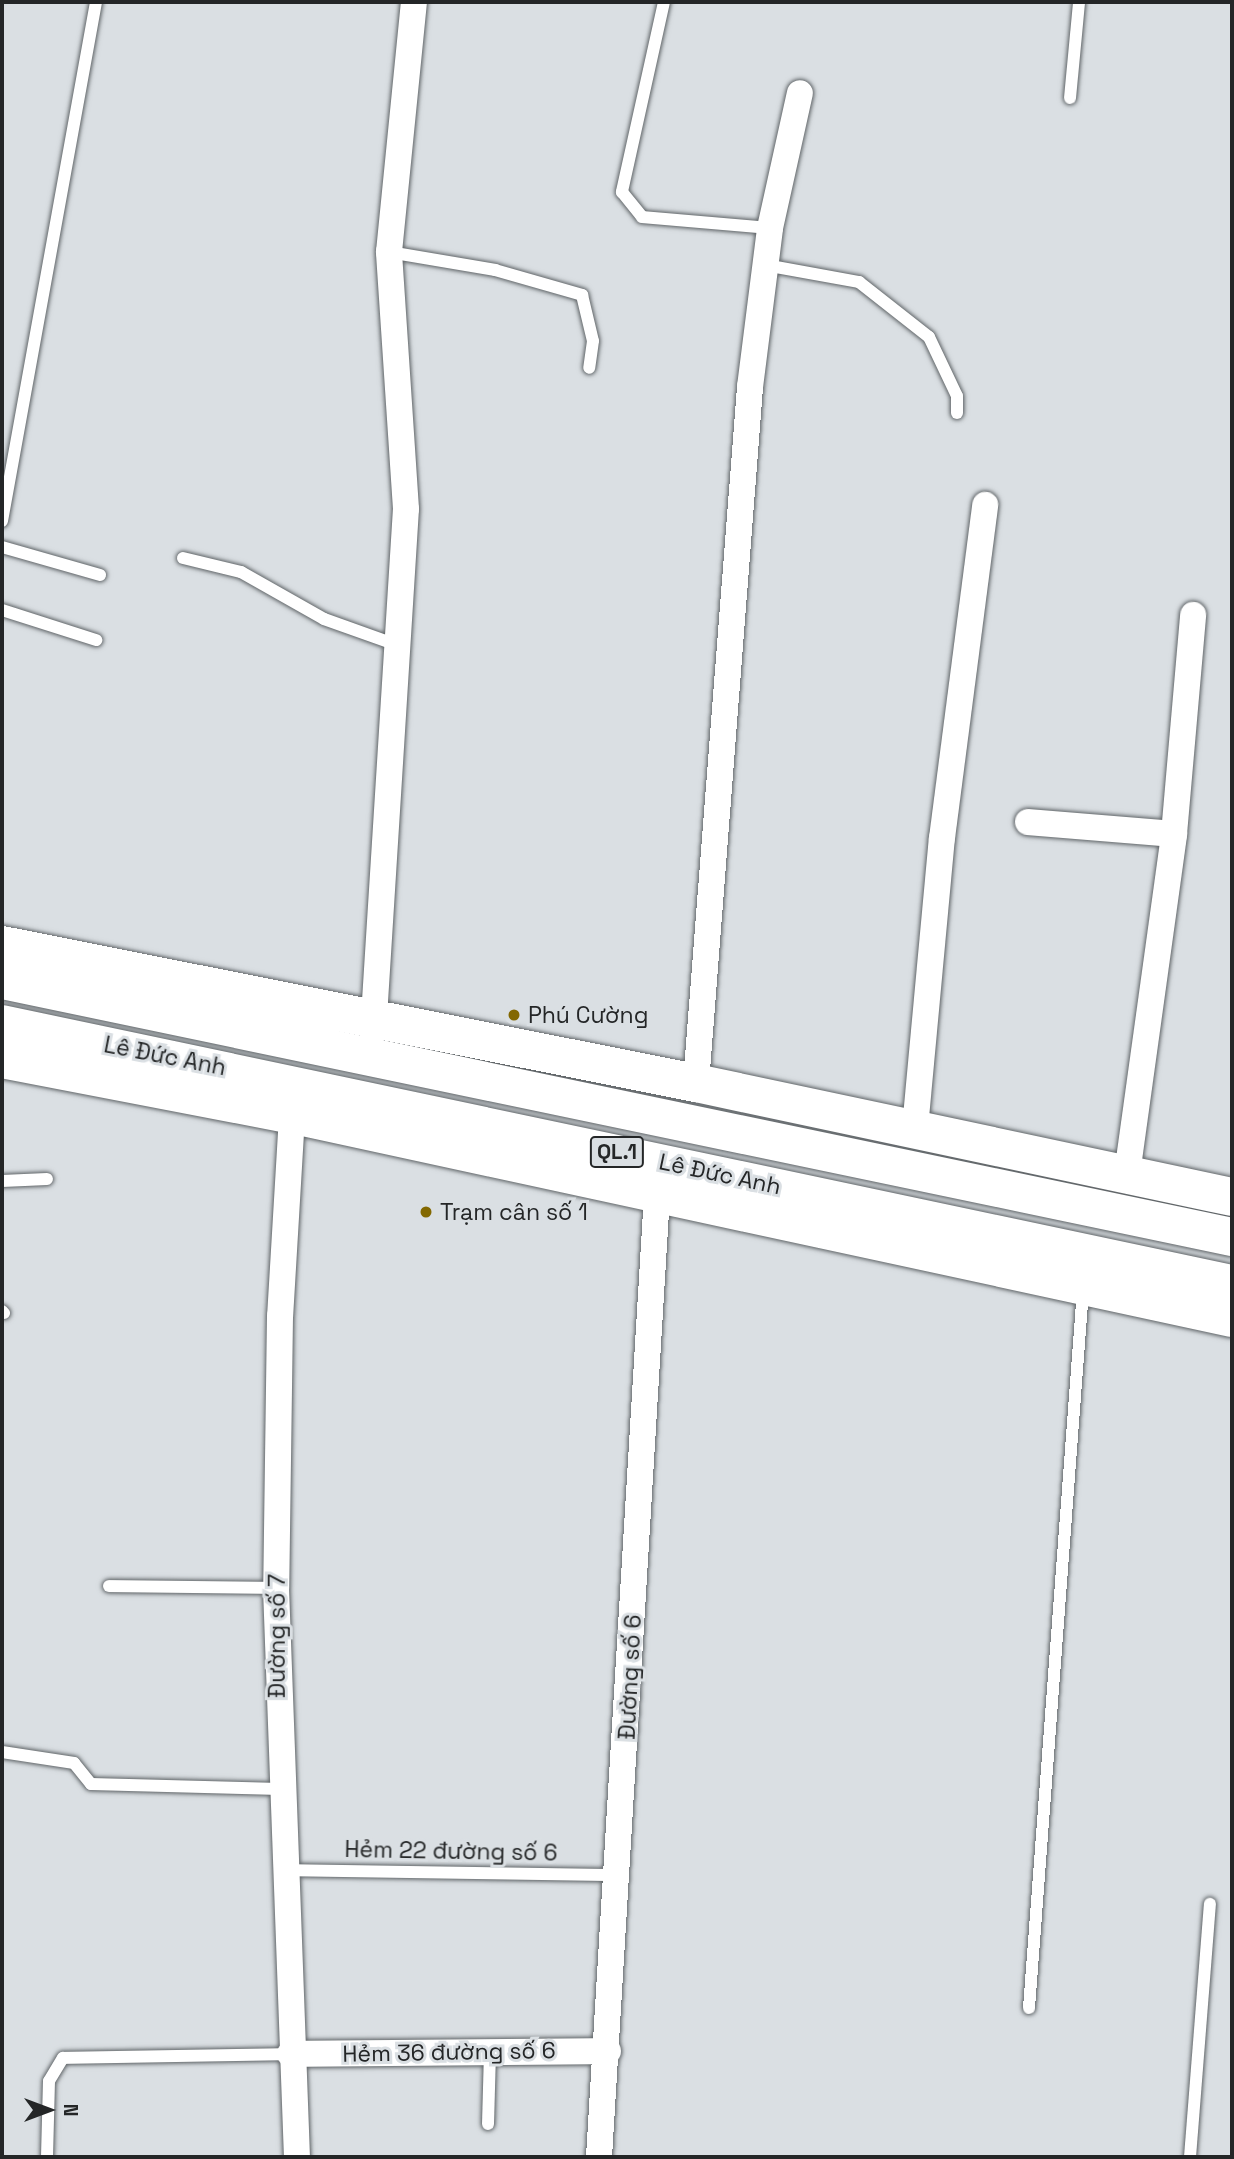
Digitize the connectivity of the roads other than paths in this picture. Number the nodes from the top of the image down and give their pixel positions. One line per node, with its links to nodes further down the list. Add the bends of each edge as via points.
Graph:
1 (96, 2): 13 (lane)
2 (414, 2): 8 (street)
3 (664, 2): 7 (lane, via 622,192 642,217)
4 (1079, 2): 6 (lane)
5 (800, 93): 7 (street)
6 (1070, 97)
7 (771, 228): 9 (street)
8 (389, 252): 10 (lane, via 495,270 582,295 593,341); 20 (street, via 406,509)
9 (765, 265): 11 (lane, via 859,282 929,337 957,396); 28 (street, via 750,387)
10 (589, 368)
11 (957, 413)
12 (985, 505): 30 (street, via 942,838)
13 (2, 521)
14 (2, 547): 16 (lane)
15 (183, 558): 20 (lane, via 241,572 324,619)
16 (100, 575)
17 (2, 610): 19 (lane)
18 (1193, 615): 22 (street)
19 (96, 640)
20 (397, 645): 26 (street)
21 (1028, 822): 22 (street)
22 (1174, 834): 31 (street)
23 (2, 945): 26 (highway, Lê Đức Anh / QL.1)
24 (2, 980): 26 (highway, Lê Đức Anh / QL.1)
25 (2, 1024): 29 (highway, Lê Đức Anh / QL.1)
26 (373, 1038): 28 (highway, Lê Đức Anh / QL.1); 36 (highway, Lê Đức Anh / QL.1)
27 (2, 1059): 29 (highway, Lê Đức Anh / QL.1)
28 (696, 1083): 30 (highway, Lê Đức Anh / QL.1)
29 (293, 1098): 34 (highway, Lê Đức Anh / QL.1); 37 (highway, Lê Đức Anh / QL.1); 41 (street, Đường số 7, via 280,1316)
30 (915, 1128): 31 (highway, Lê Đức Anh / QL.1)
31 (1128, 1174): 35 (highway, Lê Đức Anh / QL.1)
32 (47, 1179): 33 (lane)
33 (2, 1181)
34 (657, 1196): 38 (highway, Lê Đức Anh / QL.1); 45 (street, Đường số 6)
35 (1232, 1197)
36 (1232, 1237)
37 (1232, 1284)
38 (1083, 1286): 39 (highway, Lê Đức Anh / QL.1); 47 (lane)
39 (1232, 1318)
40 (109, 1586): 41 (lane)
41 (276, 1588): 43 (street, Đường số 7)
42 (2, 1752): 43 (lane, via 74,1763 91,1784)
43 (280, 1789): 44 (street, Đường số 7)
44 (283, 1870): 45 (lane, Hẻm 22 đường số 6); 50 (street, Đường số 7)
45 (618, 1875): 49 (street, Đường số 6)
46 (1210, 1904): 55 (lane)
47 (1029, 2008)
48 (490, 2051): 49 (street, Hẻm 36 đường số 6); 50 (street, Hẻm 36 đường số 6); 51 (lane)
49 (608, 2051): 54 (street, Đường số 6)
50 (290, 2054): 52 (lane, via 62,2058 49,2081); 53 (street, Đường số 7)
51 (488, 2124)
52 (47, 2157)
53 (297, 2157)
54 (599, 2157)
55 (1190, 2157)

